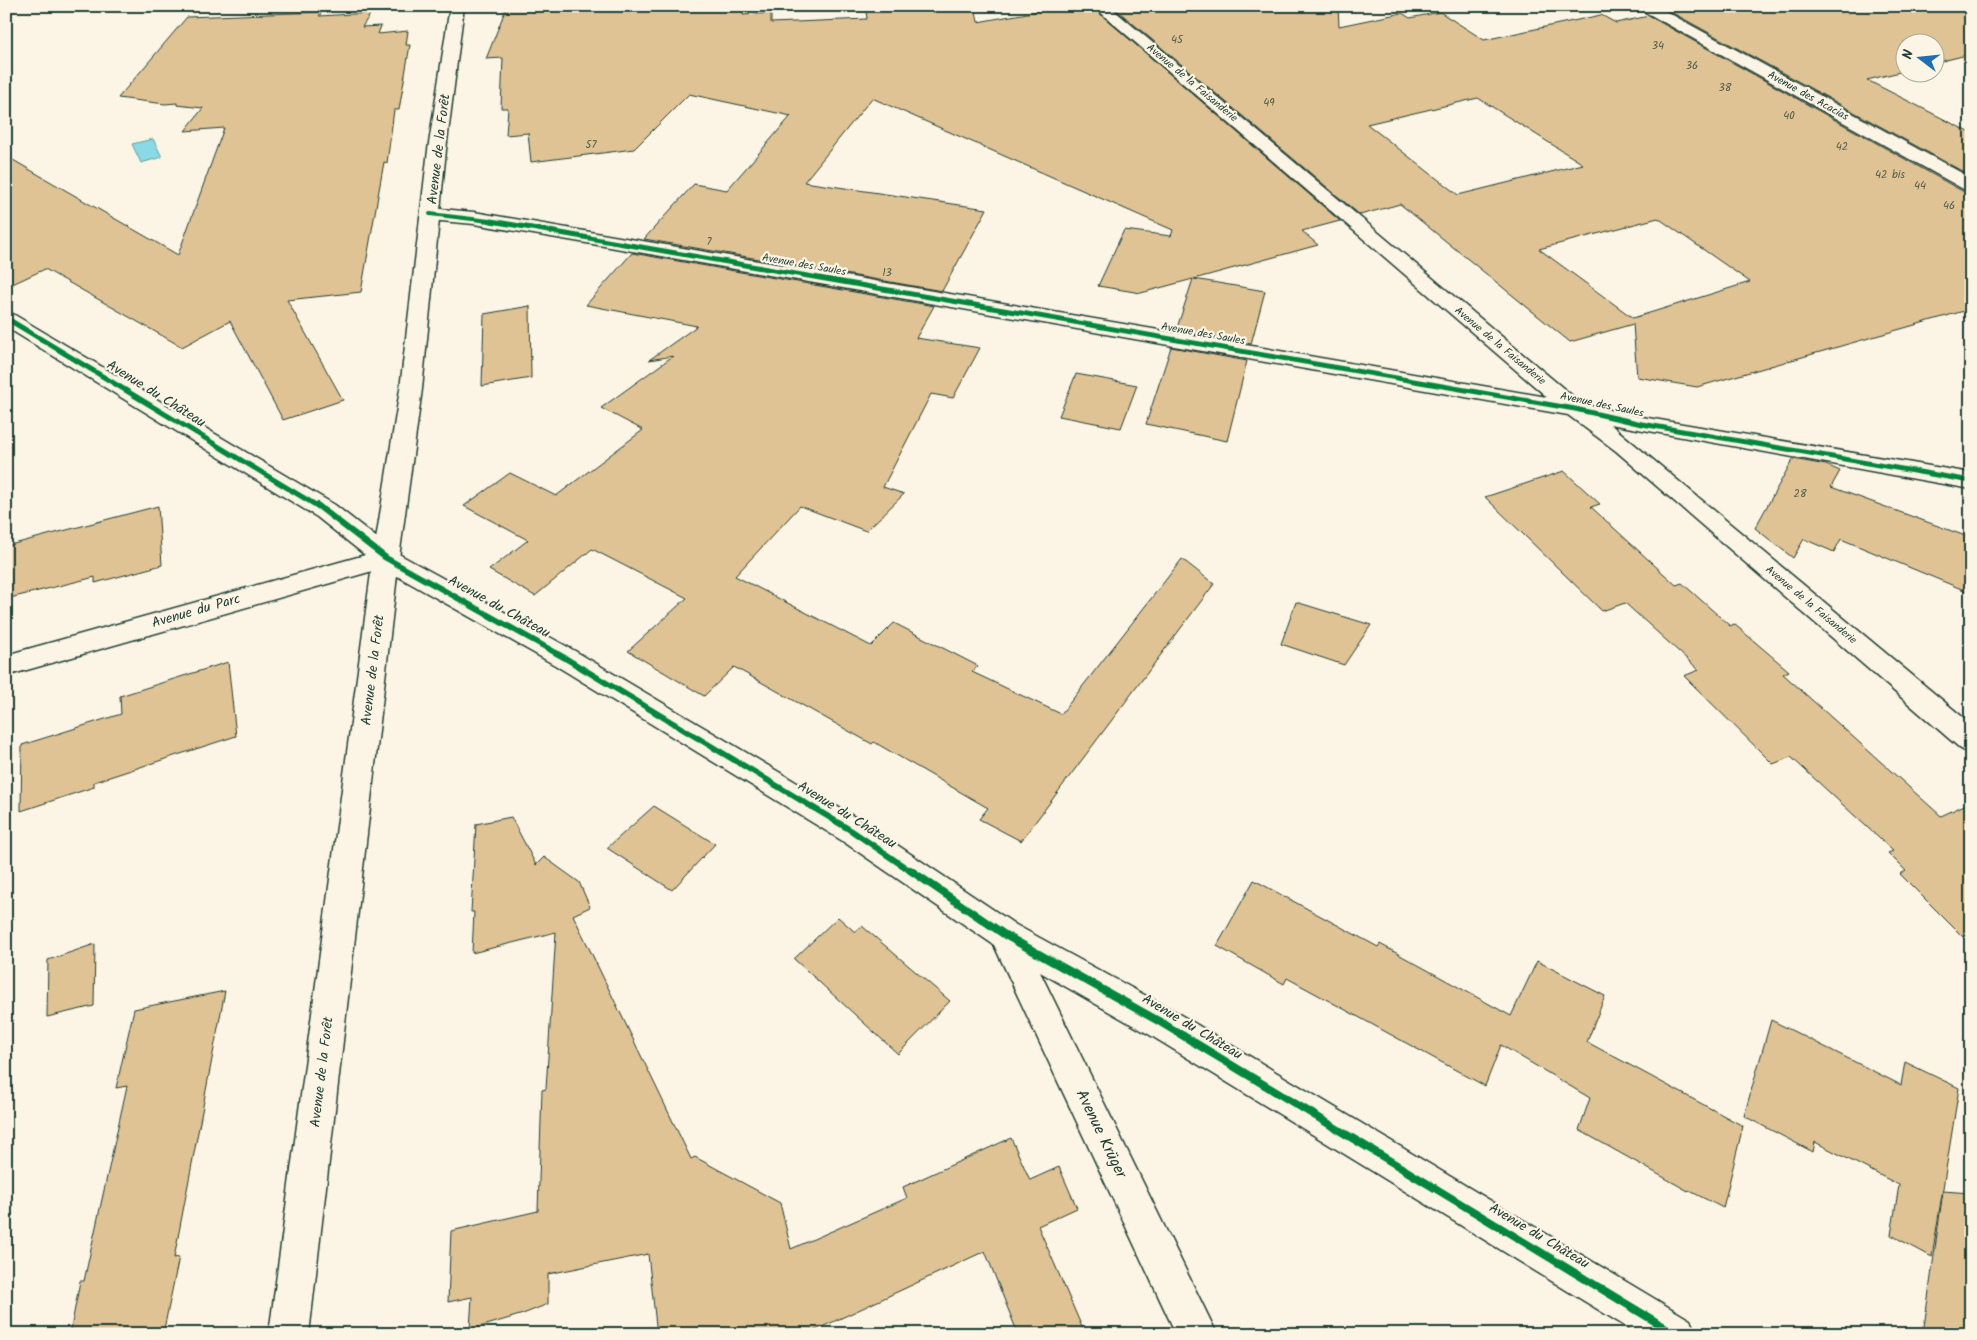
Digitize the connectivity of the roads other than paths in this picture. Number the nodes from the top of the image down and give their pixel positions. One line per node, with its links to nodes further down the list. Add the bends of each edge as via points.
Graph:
1 (457, 6): 5 (street, Avenue de la Forêt)
2 (1100, 6): 7 (street, Avenue de la Faisanderie)
3 (1645, 6): 4 (street, Avenue des Acacias)
4 (1971, 186)
5 (430, 214): 7 (street, Avenue des Saules, via 608,240); 9 (street, Avenue de la Forêt, via 411,389)
6 (6, 318): 9 (street, Avenue du Château, via 326,511)
7 (1575, 409): 8 (street, Avenue des Saules, via 1642,424); 11 (street, Avenue de la Faisanderie, via 1624,446)
8 (1971, 480)
9 (386, 558): 10 (street, Avenue du Parc); 12 (street, Avenue du Château, via 565,658 844,826); 13 (street, Avenue de la Forêt)
10 (6, 666)
11 (1971, 741)
12 (1005, 935): 14 (street, Avenue Krüger); 15 (street, Avenue du Château, via 1162,1023)
13 (290, 1334)
14 (1197, 1334)
15 (1676, 1334)

